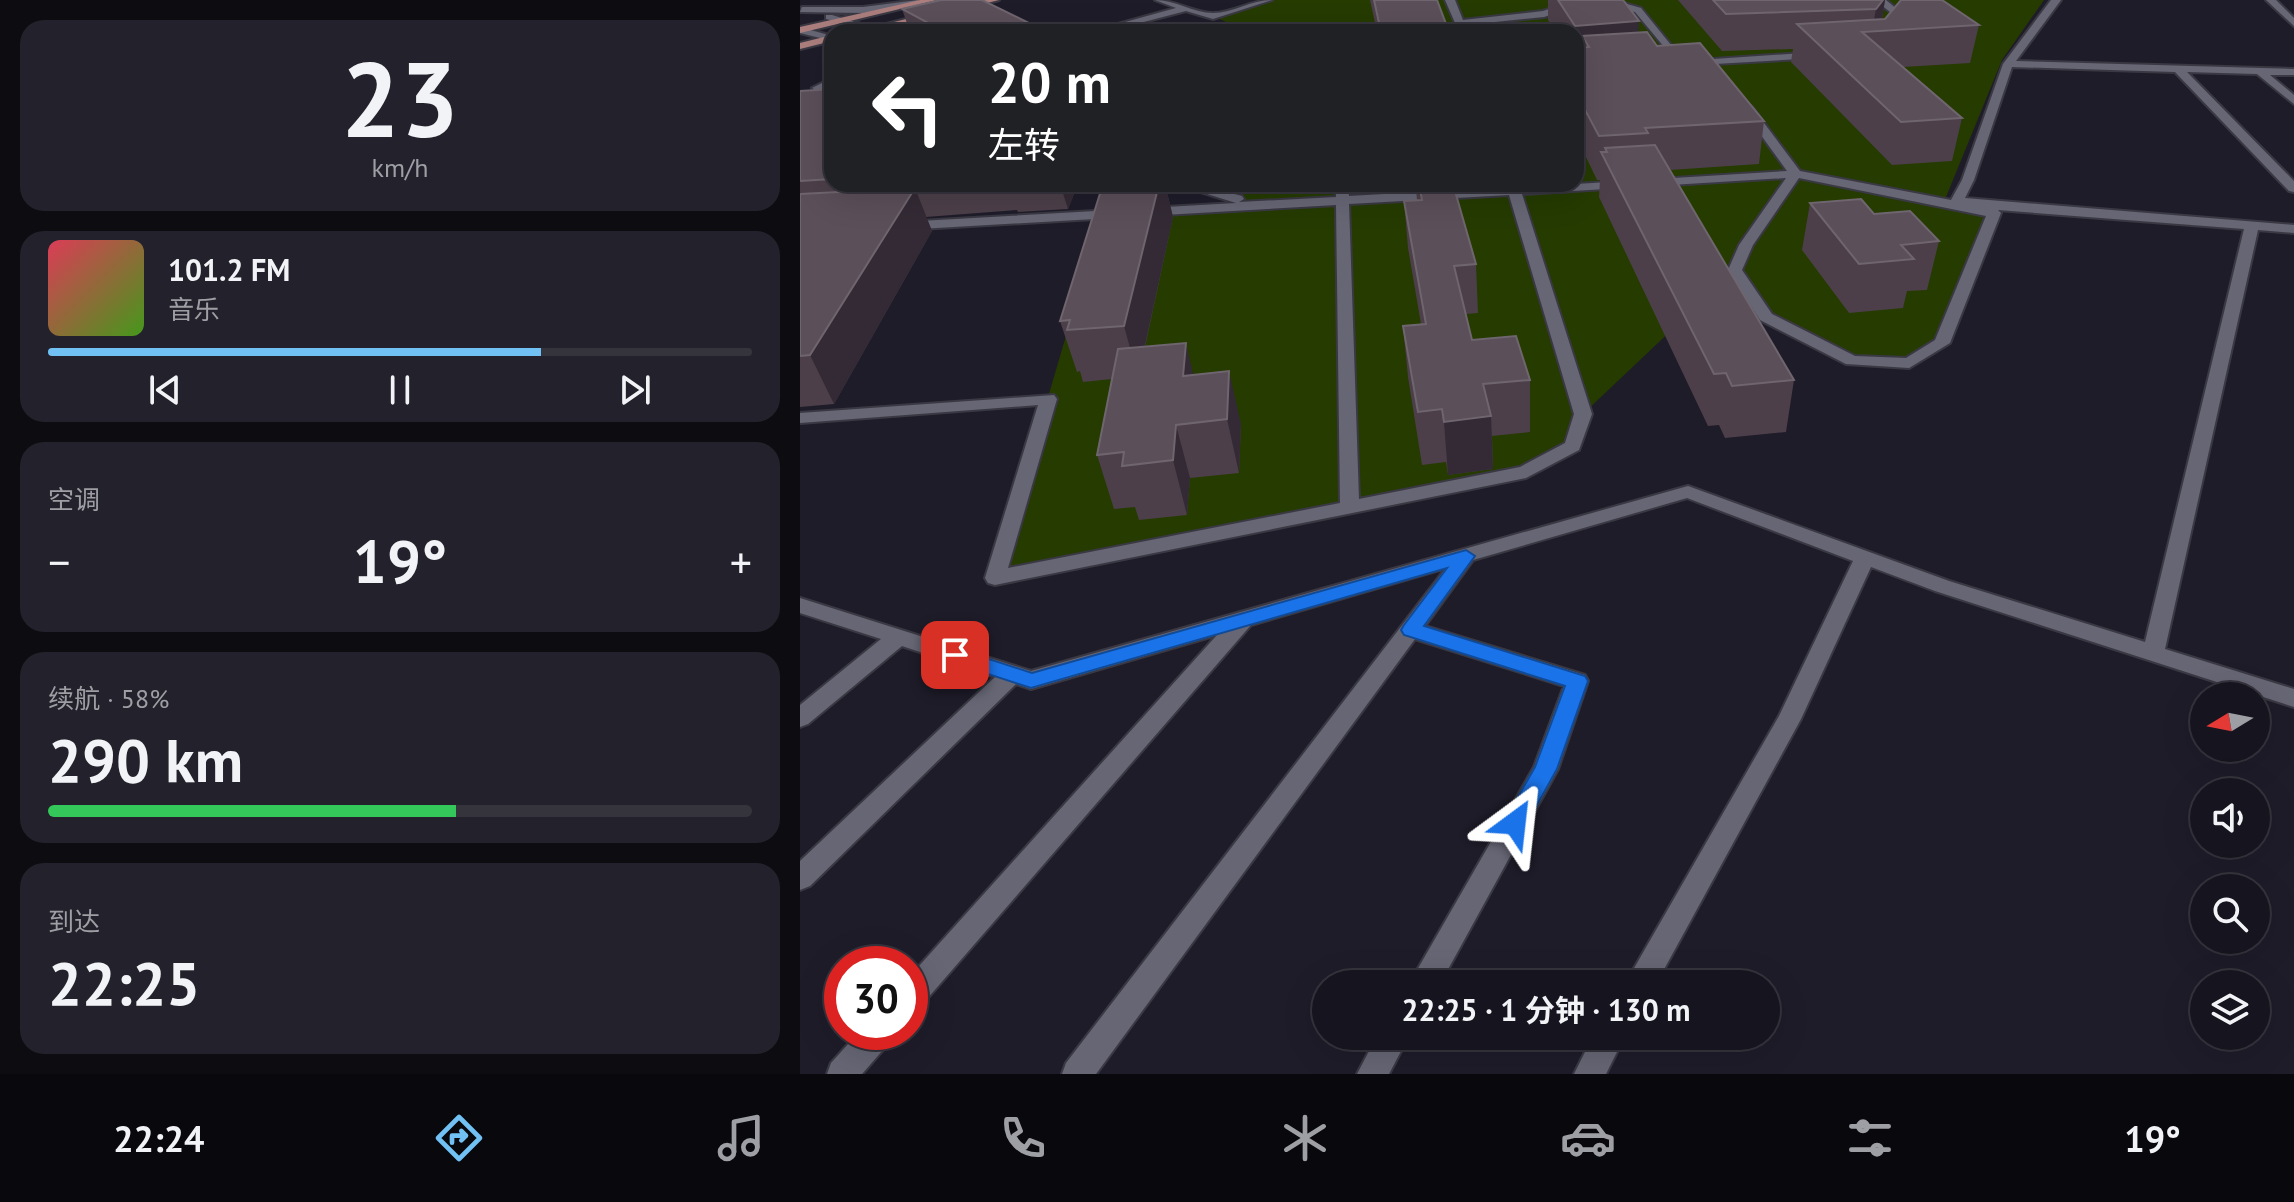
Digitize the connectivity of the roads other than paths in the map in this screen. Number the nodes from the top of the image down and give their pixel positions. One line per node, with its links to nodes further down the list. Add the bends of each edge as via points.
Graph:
1 (932, 0): 10 (main road)
2 (994, 0): 20 (main road)
3 (1160, 0): 11 (street)
4 (1267, 0): 13 (street)
5 (1450, 0): 22 (street)
6 (1583, 0): 23 (street, via 1544,14); 31 (street, via 1638,10)
7 (1880, 0): 26 (street, via 1900,16)
8 (2056, 0): 33 (street)
9 (2271, 0): 16 (street)
10 (918, 3): 12 (street); 14 (main road)
11 (1186, 8): 13 (street); 21 (street)
12 (801, 10): 14 (street)
13 (1208, 15): 15 (street)
14 (842, 20): 18 (main road); 19 (street)
15 (1182, 22)
16 (2294, 23)
17 (824, 24): 24 (main road)
18 (825, 24)
19 (855, 24)
20 (893, 24)
21 (1125, 24)
22 (1462, 24)
23 (1482, 24)
24 (800, 30): 25 (street)
25 (824, 37)
26 (1882, 40)
27 (824, 41): 28 (main road)
28 (800, 46)
29 (1830, 54): 30 (street)
30 (1713, 61): 31 (street); 37 (street)
31 (1680, 63): 32 (street)
32 (1665, 64)
33 (2008, 64): 34 (street); 48 (street, via 1957,201)
34 (2179, 70): 35 (street); 42 (street)
35 (2260, 71): 36 (street); 39 (street)
36 (2294, 72)
37 (1722, 73)
38 (1740, 98): 40 (street)
39 (2294, 101)
40 (1796, 174): 40 (street, via 1994,213 1942,343 1909,363 1852,361 1766,317 1735,270 1746,245); 41 (street)
41 (1584, 183)
42 (2294, 188)
43 (1211, 192): 47 (street)
44 (1336, 192): 47 (street)
45 (1343, 192): 52 (street)
46 (1514, 192): 52 (street, via 1583,414 1573,446 1526,472)
47 (1257, 204): 49 (street)
48 (2252, 226): 50 (street); 59 (street)
49 (879, 227)
50 (2294, 229)
51 (800, 418): 52 (street, via 1048,399 995,578)
52 (1350, 507)
53 (1466, 556): 54 (street, via 1688,492); 56 (street); 57 (street)
54 (1865, 558): 59 (street); 65 (street, via 1789,719)
55 (800, 605): 58 (street)
56 (1243, 620): 60 (street, via 1031,680); 66 (street)
57 (1411, 630): 64 (street, via 1577,681 1546,769); 71 (street)
58 (898, 637): 60 (street); 62 (street)
59 (2153, 654): 61 (street)
60 (1012, 674): 63 (street)
61 (2294, 698)
62 (800, 718)
63 (800, 878)
64 (1432, 970)
65 (1648, 970)
66 (928, 977)
67 (863, 1050): 70 (street)
68 (1386, 1050): 72 (street)
69 (1602, 1050): 73 (street)
70 (842, 1074)
71 (1077, 1074)
72 (1372, 1074)
73 (1589, 1074)

